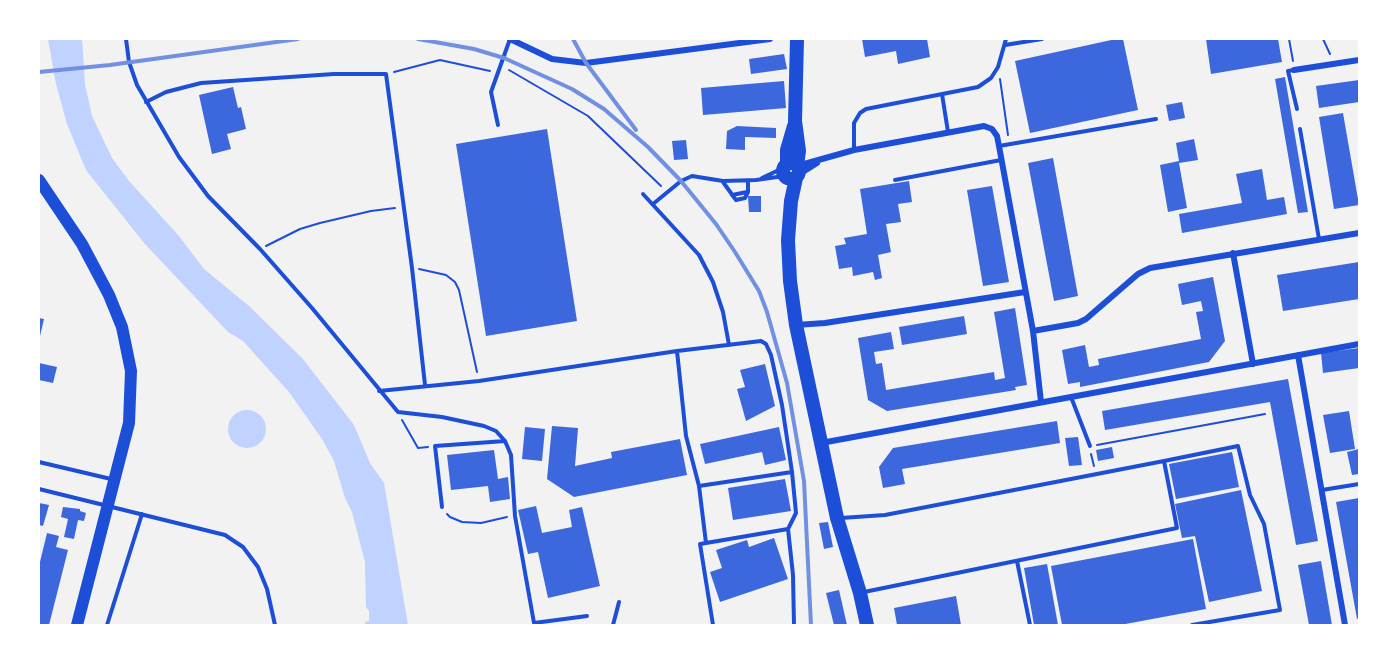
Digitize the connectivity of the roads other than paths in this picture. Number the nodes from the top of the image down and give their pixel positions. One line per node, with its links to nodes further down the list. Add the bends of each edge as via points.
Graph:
1 (126, 39): 11 (lane, via 129,62)
2 (510, 39): 3 (street, via 552,59 586,63); 14 (lane, via 491,92)
3 (770, 39)
4 (797, 39): 20 (main road, via 795,121 788,150)
5 (1006, 39): 7 (lane)
6 (1042, 39): 7 (lane)
7 (1005, 45): 10 (lane, via 991,78 978,87)
8 (1359, 60): 9 (street)
9 (1294, 70): 12 (lane, via 1288,71)
10 (942, 94): 16 (lane); 18 (lane, via 866,109 854,123)
11 (146, 102): 39 (lane, via 173,89 201,83 386,74); 40 (lane, via 167,140 208,196 312,308)
12 (1297, 109)
13 (1156, 119): 17 (lane)
14 (498, 125)
15 (1300, 129): 29 (lane)
16 (948, 132): 17 (street, via 984,126 995,132); 18 (street)
17 (999, 146): 19 (street)
18 (854, 150): 20 (street)
19 (1001, 160): 23 (lane); 31 (street)
20 (791, 171): 22 (lane); 22 (lane); 32 (main road, via 789,281)
21 (39, 180): 49 (main road, via 96,267 110,295 126,345 131,371 129,423)
22 (756, 180): 25 (lane)
23 (895, 180)
24 (723, 181): 25 (lane); 25 (lane, via 736,200 745,198); 27 (lane, via 692,176)
25 (748, 181)
26 (644, 194): 27 (lane)
27 (653, 204): 35 (lane, via 699,255 723,312)
28 (1359, 233): 29 (street)
29 (1319, 239): 30 (street)
30 (1233, 253): 33 (street, via 1150,268 1086,319); 38 (street)
31 (1025, 292): 32 (street); 33 (street)
32 (796, 325): 44 (main road)
33 (1033, 331): 42 (street)
34 (1359, 344): 37 (street)
35 (729, 345): 36 (lane); 48 (lane, via 761,341 766,344 782,405)
36 (677, 351): 39 (lane); 51 (lane, via 686,436)
37 (1298, 356): 38 (street); 53 (street)
38 (1253, 364): 41 (street)
39 (425, 386): 40 (lane)
40 (379, 391): 43 (lane, via 398,412 484,426)
41 (1071, 397): 42 (street); 45 (lane)
42 (1041, 402): 44 (street)
43 (506, 441): 55 (lane, via 435,446); 64 (lane)
44 (820, 443): 57 (main road)
45 (1090, 446)
46 (1164, 461): 57 (lane, via 885,515); 60 (lane, via 1177,528); 73 (lane, via 1238,446 1250,495 1264,524 1280,610)
47 (39, 462): 49 (lane)
48 (792, 472): 51 (lane); 58 (lane, via 796,513)
49 (114, 480): 54 (main road)
50 (1359, 484): 53 (lane)
51 (699, 486): 59 (lane)
52 (39, 489): 54 (lane)
53 (1322, 490): 74 (street)
54 (108, 507): 56 (lane); 65 (main road)
55 (442, 507)
56 (142, 514): 66 (lane); 67 (lane, via 212,530 235,540 258,567)
57 (837, 518): 61 (main road)
58 (788, 529): 59 (lane); 70 (lane)
59 (706, 543): 69 (lane, via 700,544)
60 (1017, 561): 61 (lane); 72 (lane)
61 (860, 593): 71 (main road)
62 (619, 602): 68 (lane)
63 (587, 616): 64 (lane)
64 (535, 624)
65 (77, 625)
66 (107, 625)
67 (275, 625)
68 (614, 625)
69 (713, 625)
70 (794, 625)
71 (867, 625)
72 (1030, 625)
73 (1192, 625)
74 (1345, 625)

